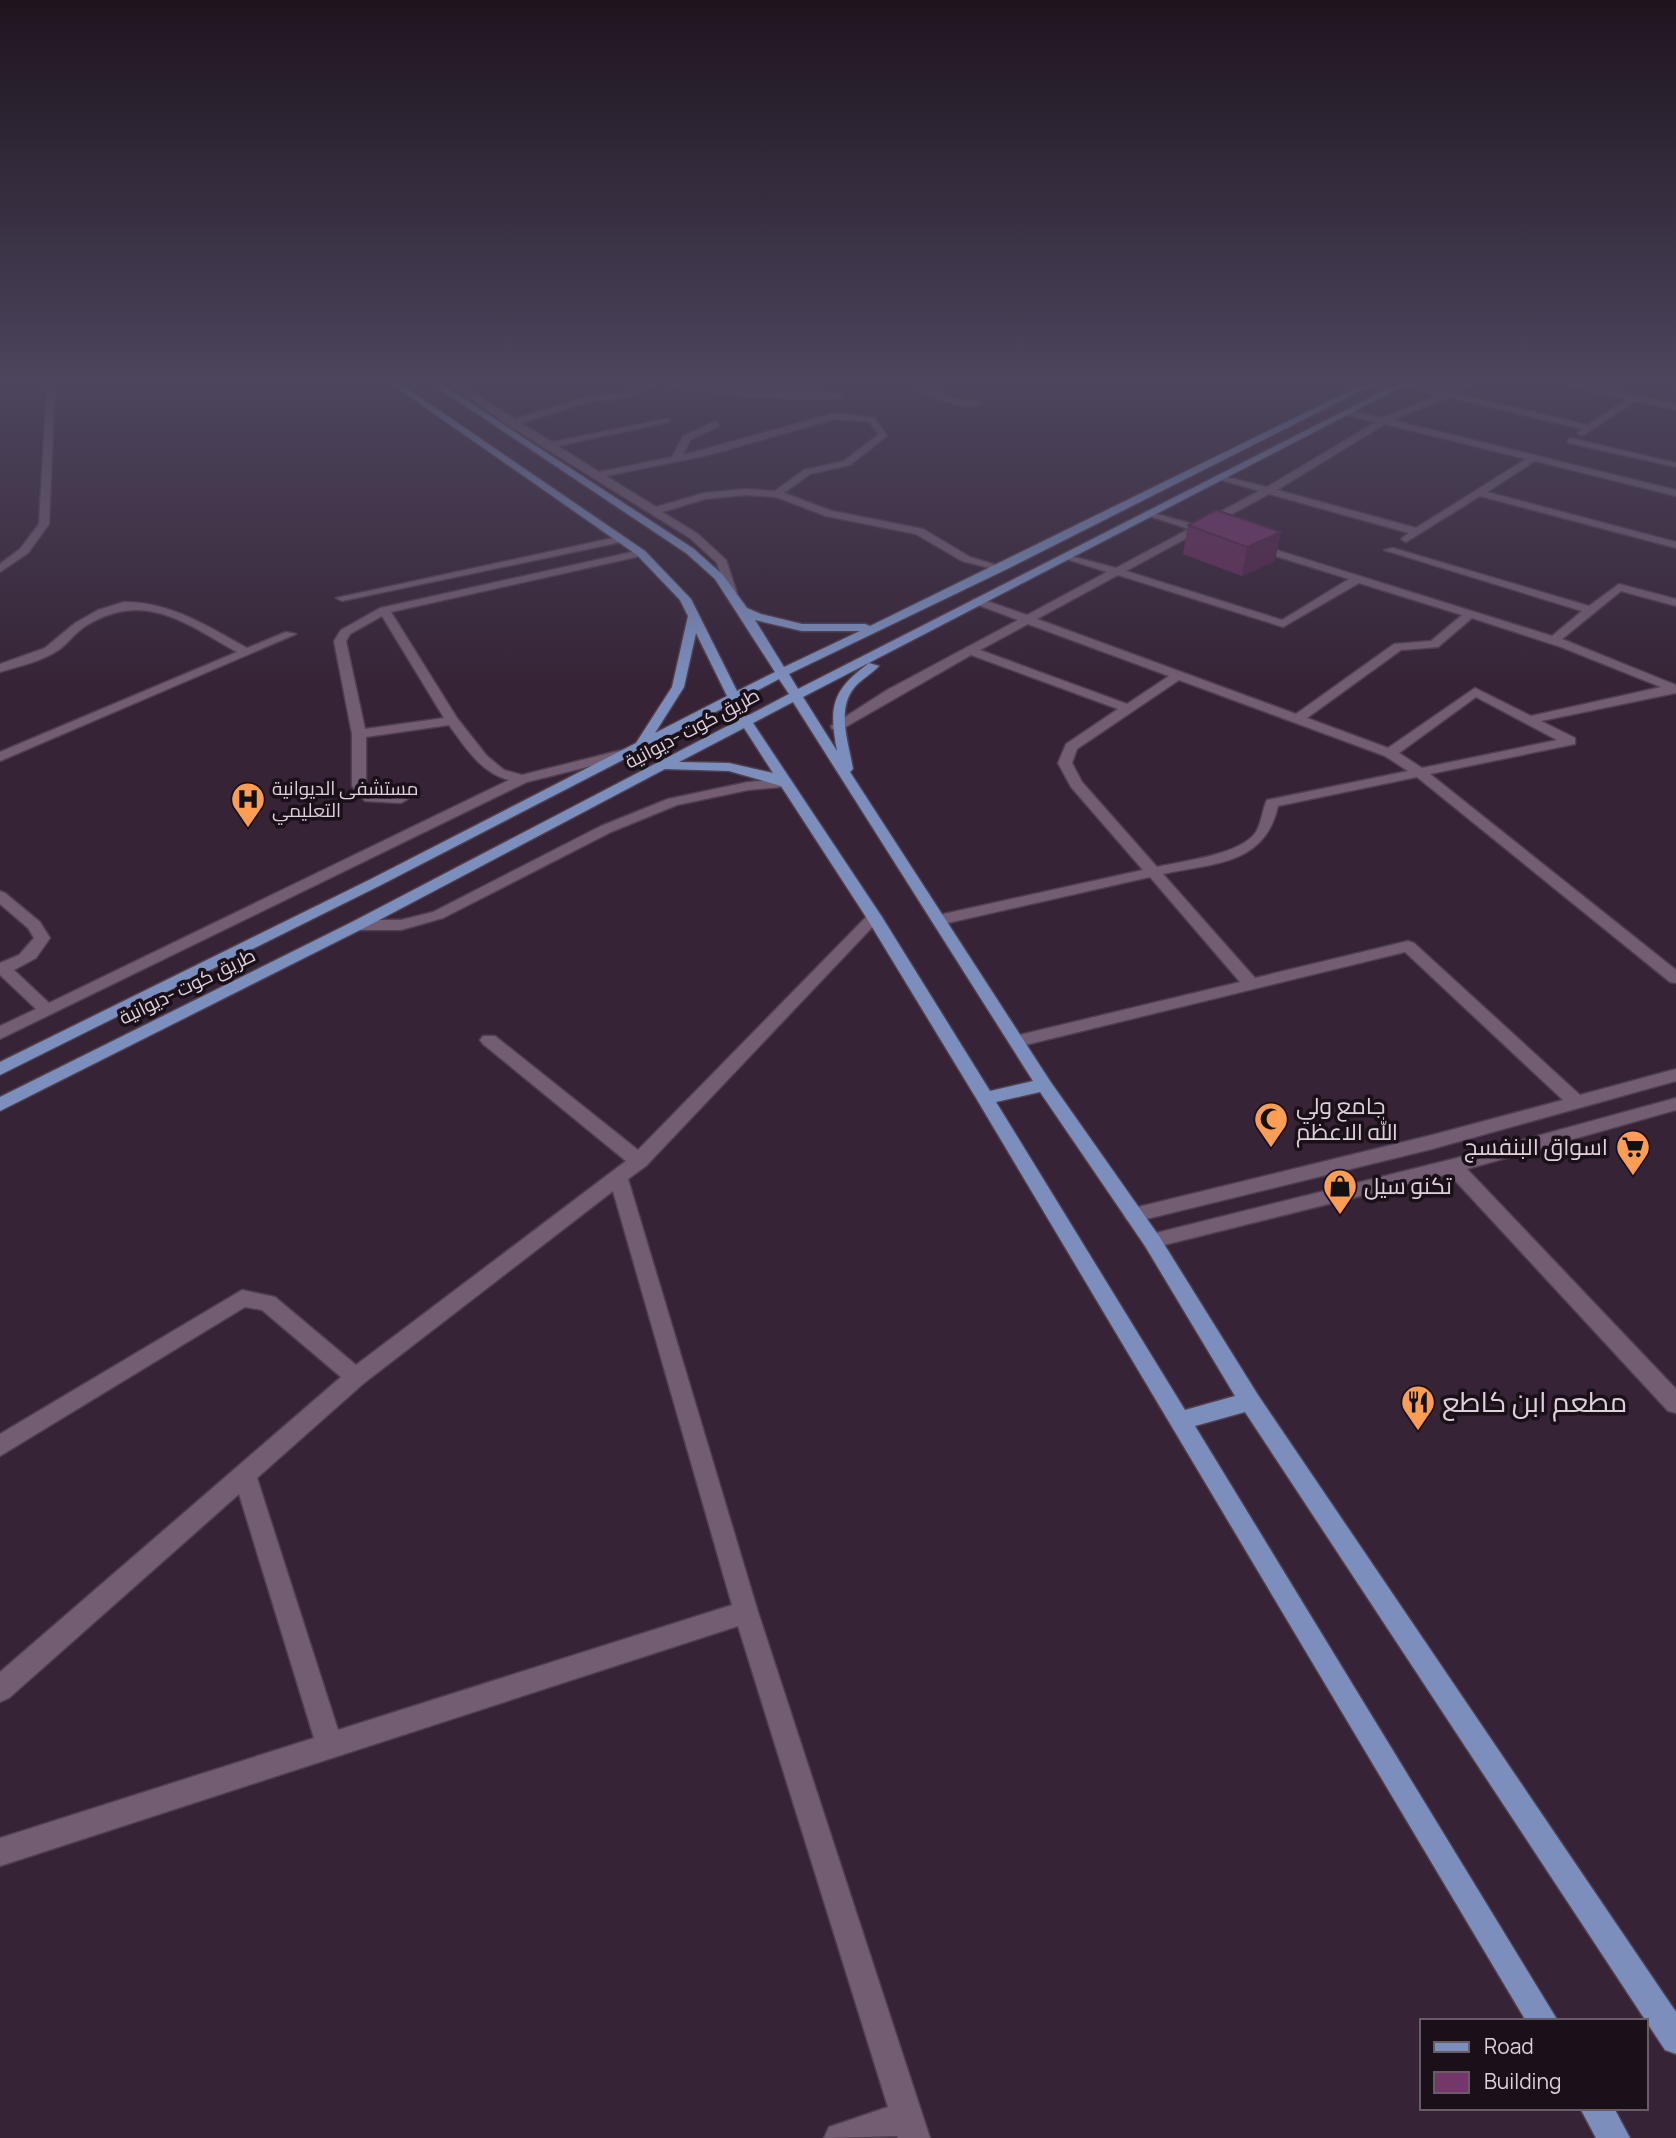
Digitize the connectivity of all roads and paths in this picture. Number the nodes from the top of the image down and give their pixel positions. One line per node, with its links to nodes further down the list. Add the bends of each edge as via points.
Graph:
1 (46, 485): 28 (street, via 44,524 24,551)
2 (543, 485): 22 (main road)
3 (585, 485): 31 (main road, via 690,551)
4 (614, 485): 17 (street)
5 (790, 485): 16 (street)
6 (1168, 485): 27 (main road, طريق كوت -ديوانية)
7 (1206, 485): 18 (main road, طريق كوت -ديوانية)
8 (1250, 485): 13 (street)
9 (1278, 485): 13 (street)
10 (1492, 485): 14 (street)
11 (1640, 485): 12 (street)
12 (1645, 486): 15 (street)
13 (1269, 490): 19 (street); 20 (street)
14 (1479, 493): 20 (street); 24 (street)
15 (1676, 493)
16 (777, 494): 17 (street, via 704,496); 27 (street, via 830,514 919,531 966,559)
17 (654, 511): 31 (street, via 694,536 722,562)
18 (1150, 513): 19 (street); 26 (main road, طريق كوت -ديوانية)
19 (1198, 528): 21 (street); 29 (street)
20 (1416, 532): 37 (street, via 1388,550)
21 (1211, 533)
22 (622, 539): 25 (main road); 32 (street)
23 (1251, 545): 30 (street)
24 (1676, 545)
25 (641, 552): 35 (street); 39 (main road, via 673,584)
26 (1067, 556): 29 (street); 33 (main road, طريق كوت -ديوانية)
27 (1001, 568): 41 (main road, طريق كوت -ديوانية)
28 (0, 569)
29 (1118, 572): 30 (street, via 1283,624); 40 (street)
30 (1357, 579): 38 (street)
31 (731, 593): 36 (main road)
32 (342, 598)
33 (977, 601): 40 (street); 44 (main road, طريق كوت -ديوانية)
34 (1676, 603): 37 (street, via 1619,587)
35 (384, 610): 56 (street); 59 (street, via 345,632 340,641)
36 (743, 610): 41 (main road, via 781,625 814,629); 48 (main road)
37 (1591, 610): 43 (street)
38 (1470, 614): 43 (street); 54 (street, via 1434,643 1398,647)
39 (694, 615): 52 (main road); 60 (main road, via 678,687)
40 (1029, 620): 45 (street); 49 (street)
41 (882, 624): 48 (main road, طريق كوت -ديوانية)
42 (290, 634): 46 (street)
43 (1554, 640): 50 (street)
44 (888, 647): 51 (main road, طريق كوت -ديوانية); 58 (main road, via 841,696)
45 (972, 651): 53 (street); 58 (street)
46 (246, 652): 47 (street, via 163,608 131,603 78,625 55,647); 63 (street)
47 (0, 668)
48 (784, 672): 51 (main road); 52 (main road, طريق كوت -ديوانية)
49 (1178, 675): 53 (street); 54 (street)
50 (1675, 688): 55 (street)
51 (798, 696): 57 (main road, طريق كوت -ديوانية); 67 (main road)
52 (733, 698): 57 (main road); 60 (main road, طريق كوت -ديوانية)
53 (1129, 709): 70 (street, via 1072,747 1065,763 1076,784)
54 (1297, 719): 62 (street)
55 (1529, 720): 62 (street, via 1475,692); 65 (street, via 1570,741)
56 (453, 721): 59 (street); 66 (street, via 498,772)
57 (747, 723): 64 (main road, طريق كوت -ديوانية); 68 (main road)
58 (837, 726): 67 (main road)
59 (359, 734): 69 (street, via 359,786 370,798)
60 (640, 746): 61 (main road, طريق كوت -ديوانية)
61 (626, 753): 66 (street); 84 (main road, طريق كوت -ديوانية)
62 (1390, 753): 65 (street)
63 (0, 757)
64 (659, 768): 68 (main road, via 741,767); 76 (main road, طريق كوت -ديوانية)
65 (1419, 772): 70 (street, via 1272,803 1265,834 1251,846); 78 (street)
66 (522, 779): 80 (street)
67 (847, 779): 75 (main road)
68 (786, 783): 73 (main road); 76 (street, via 673,802 606,829 438,915 401,925)
69 (401, 799)
70 (1154, 872): 75 (street); 79 (street)
71 (0, 896): 72 (street)
72 (18, 912): 74 (street); 77 (street, via 42,938 36,950)
73 (874, 917): 87 (main road); 91 (street)
74 (0, 920)
75 (939, 920): 83 (main road)
76 (358, 925): 90 (main road, طريق كوت -ديوانية)
77 (2, 969): 80 (street)
78 (1676, 978)
79 (1251, 984): 83 (street); 88 (street, via 1408,946)
80 (47, 1010): 81 (street)
81 (0, 1033)
82 (489, 1040): 91 (street)
83 (1017, 1041): 86 (main road)
84 (0, 1069)
85 (1676, 1075): 88 (street)
86 (1044, 1085): 87 (main road); 94 (main road)
87 (985, 1098): 99 (main road)
88 (1576, 1102): 94 (street)
89 (1676, 1104): 92 (street)
90 (0, 1105)
91 (639, 1161): 93 (street)
92 (1453, 1166): 95 (street); 98 (street)
93 (618, 1177): 96 (street); 102 (street)
94 (1134, 1215): 95 (main road)
95 (1152, 1241): 97 (main road)
96 (356, 1377): 100 (street, via 268,1303 242,1298); 101 (street)
97 (1250, 1401): 99 (main road); 106 (main road)
98 (1676, 1404)
99 (1180, 1421): 107 (main road)
100 (0, 1446)
101 (245, 1475): 103 (street); 104 (street)
102 (746, 1612): 104 (street); 110 (street)
103 (0, 1689)
104 (330, 1746): 105 (street)
105 (0, 1852)
106 (1666, 2006): 108 (main road)
107 (1542, 2019)
108 (1676, 2039)
109 (1597, 2110): 112 (main road)
110 (911, 2127): 111 (street)
111 (840, 2138)
112 (1614, 2138)

